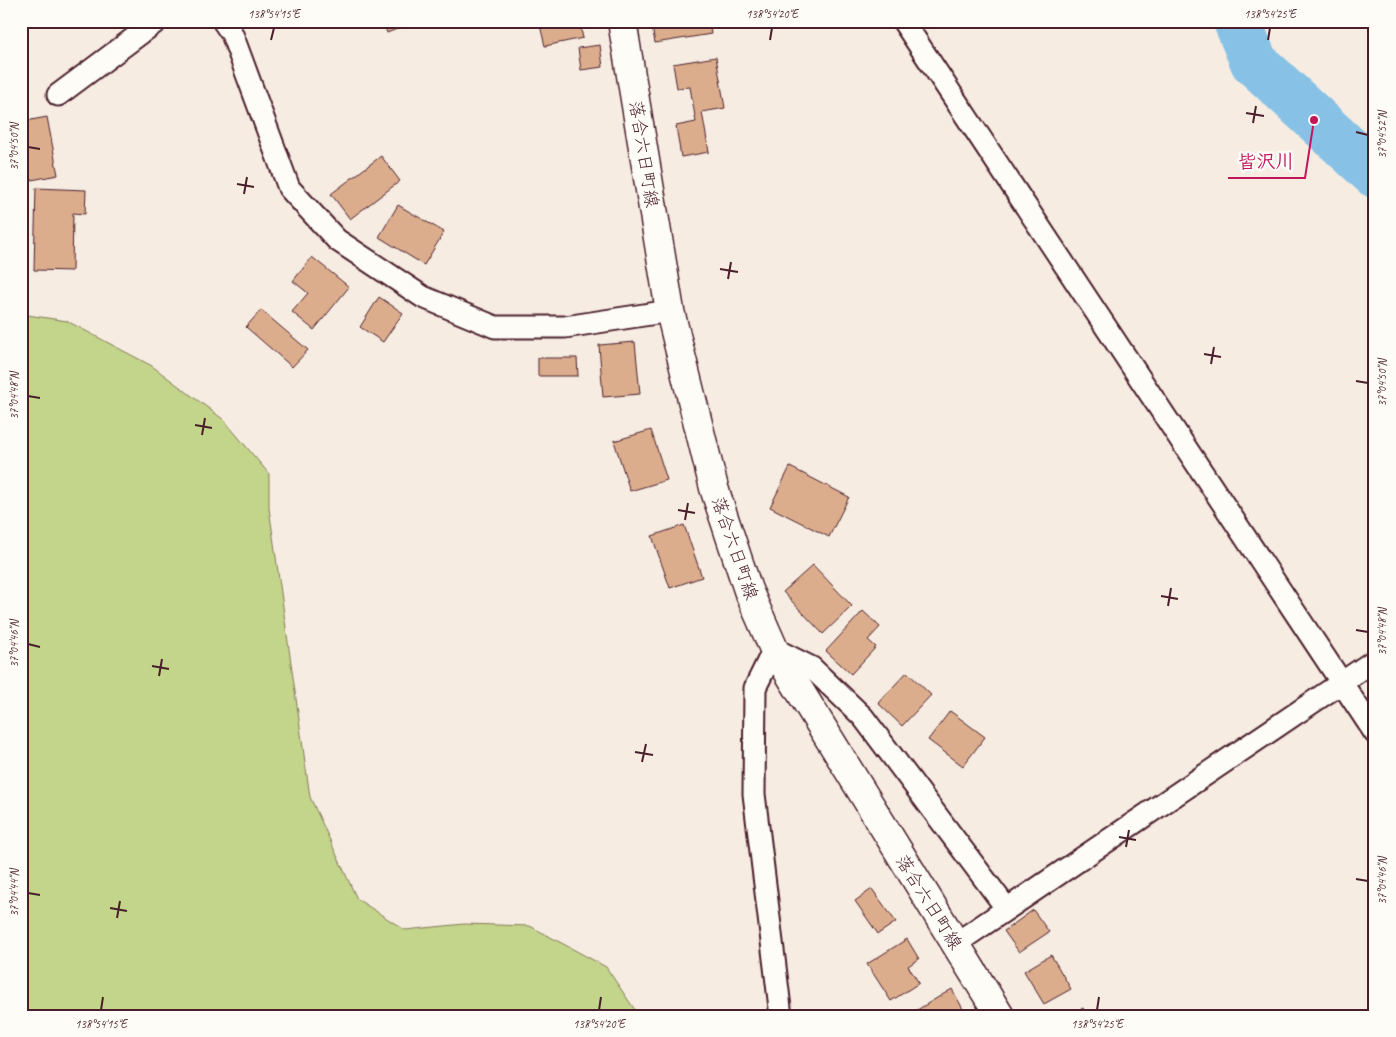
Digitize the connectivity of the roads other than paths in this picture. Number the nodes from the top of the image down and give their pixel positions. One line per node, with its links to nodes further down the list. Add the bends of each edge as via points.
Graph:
1 (157, 21): 5 (street)
2 (223, 21): 6 (street, via 232,34 289,188 337,240 422,297 495,327 565,328)
3 (622, 21): 6 (main road, 落合六日町線)
4 (903, 21): 9 (street)
5 (58, 95)
6 (670, 311): 7 (main road, 落合六日町線, via 714,488 748,590)
7 (774, 649): 11 (street, via 812,668 863,717); 12 (main road, 落合六日町線); 13 (street, via 755,688 754,794)
8 (1375, 660): 9 (street)
9 (1343, 682): 10 (street); 11 (street)
10 (1375, 733)
11 (1007, 909): 12 (street)
12 (954, 944): 14 (main road, 落合六日町線)
13 (781, 1016)
14 (1000, 1016)

